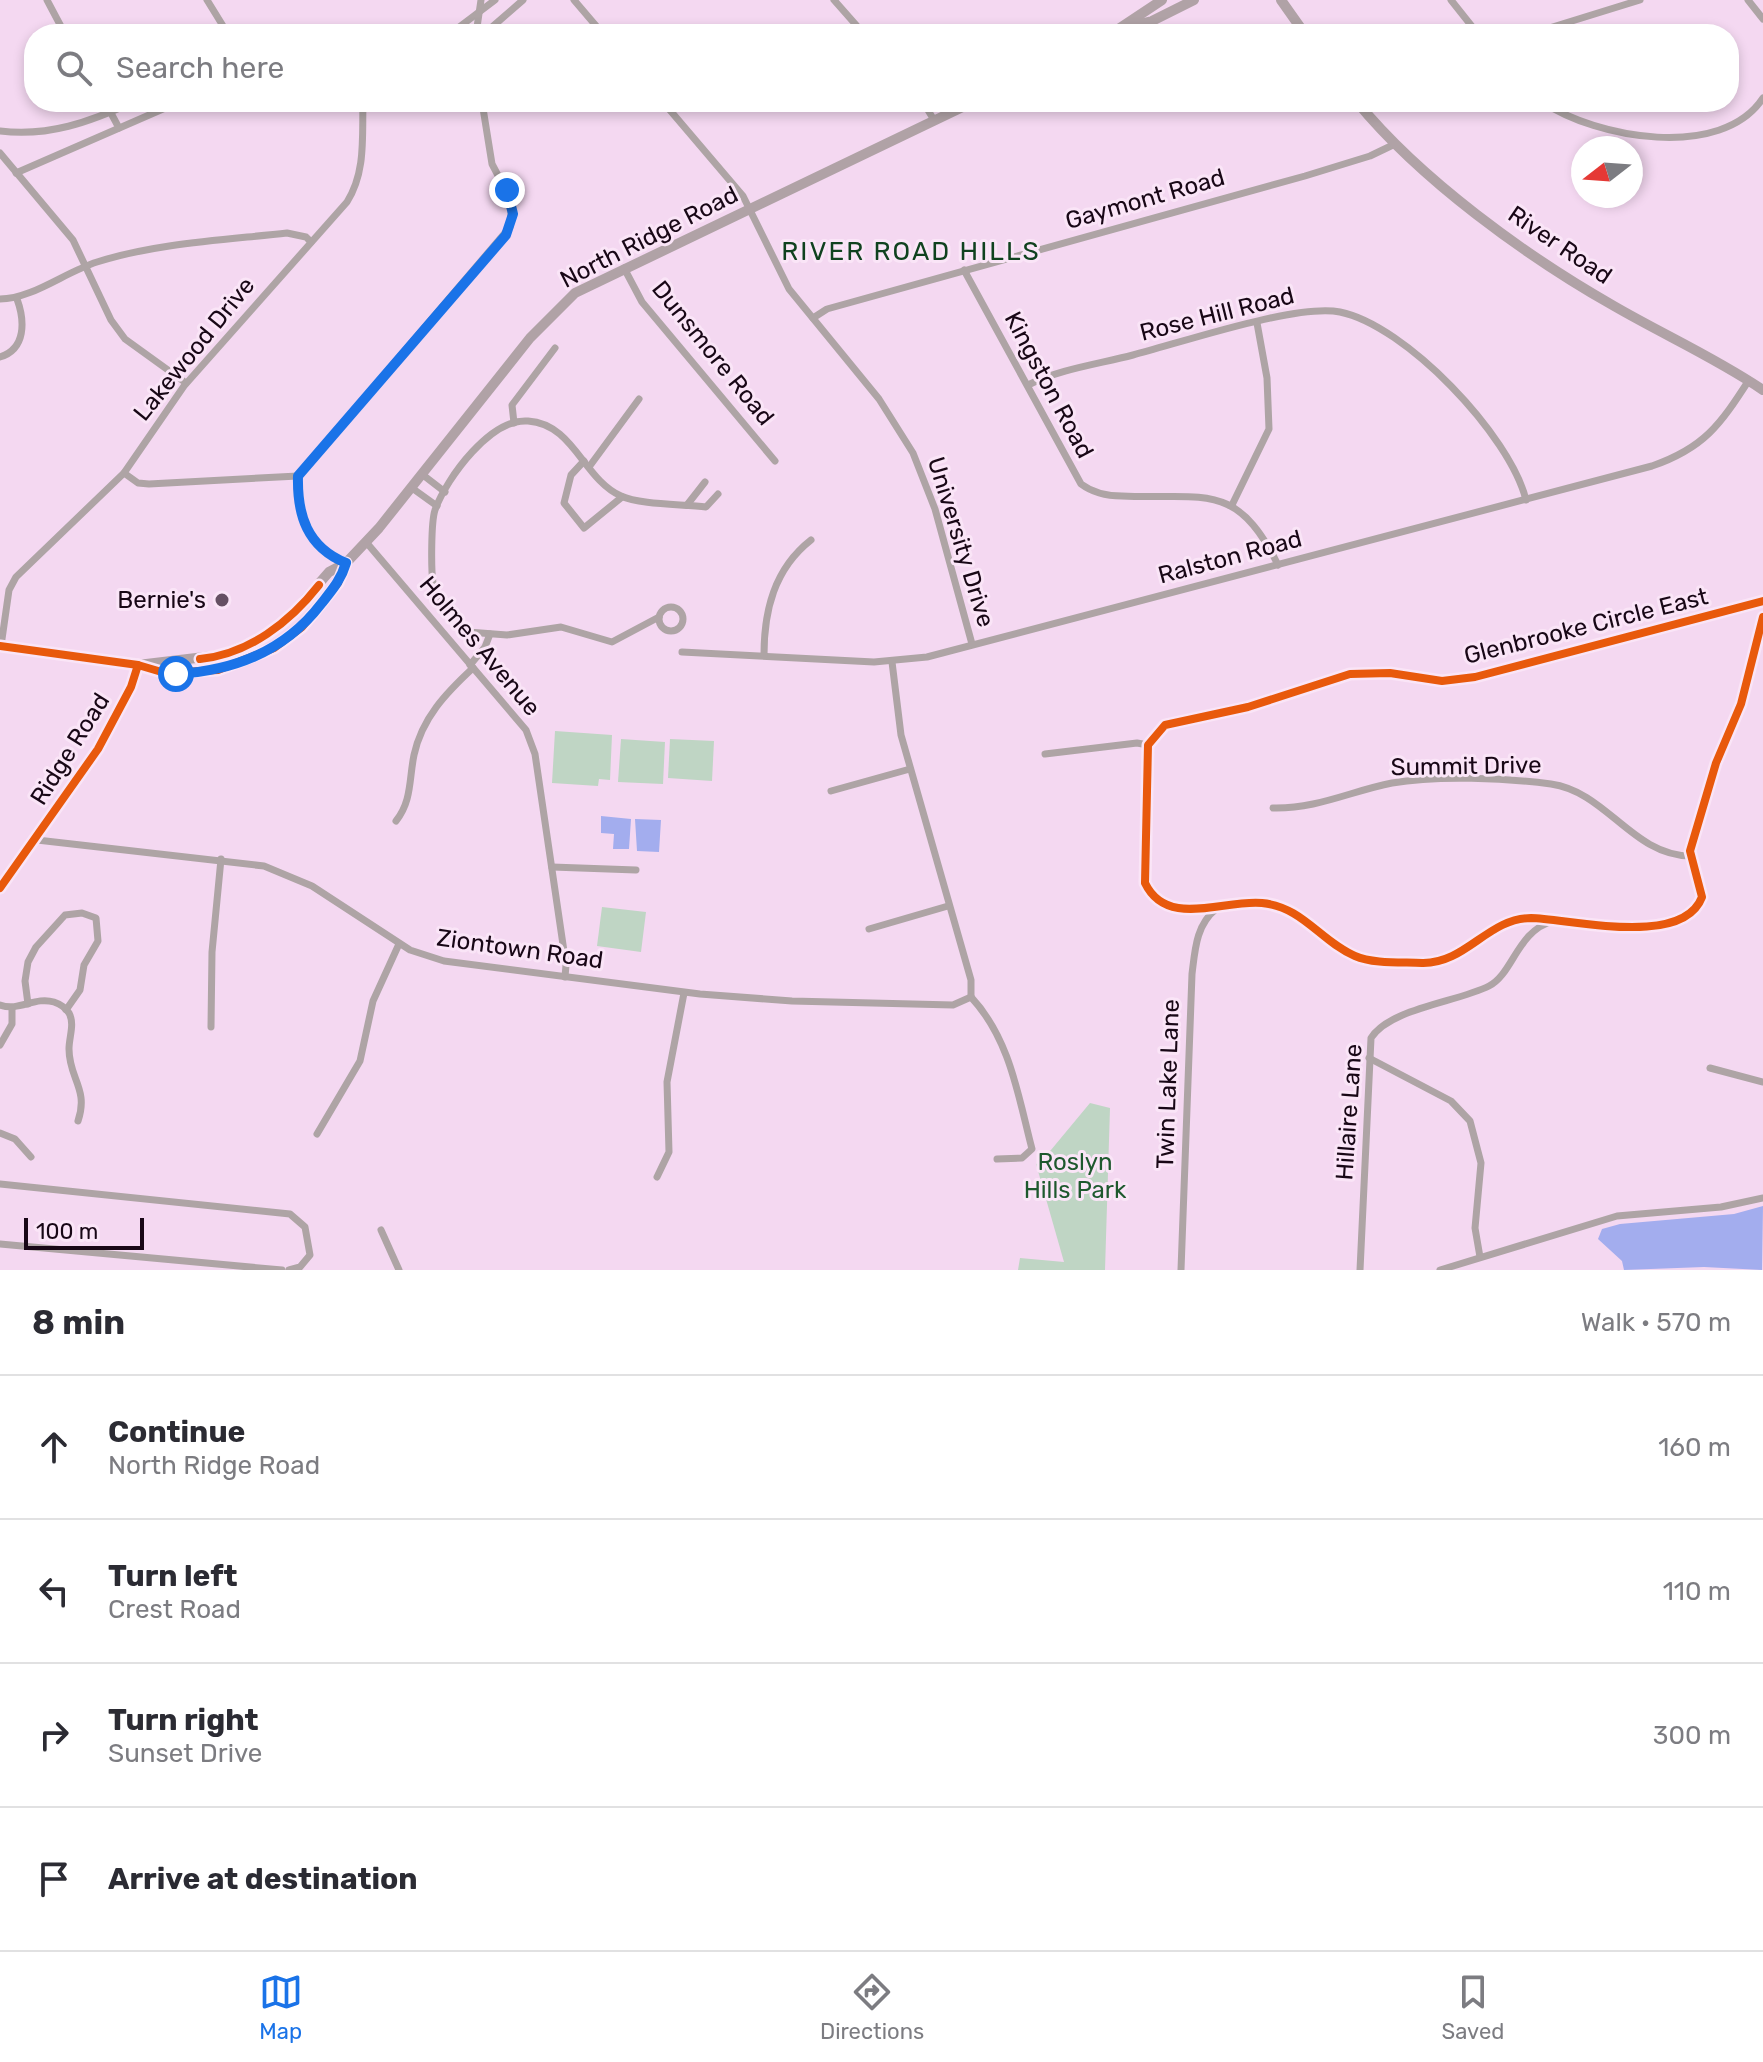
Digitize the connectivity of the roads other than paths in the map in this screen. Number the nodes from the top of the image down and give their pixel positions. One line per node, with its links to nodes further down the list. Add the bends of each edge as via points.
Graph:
1 (47, 0): 16 (street)
2 (207, 0): 17 (street)
3 (481, 0): 14 (street)
4 (495, 0): 14 (street)
5 (523, 0): 20 (street)
6 (574, 0): 21 (street)
7 (834, 0): 22 (street)
8 (1162, 0): 23 (main road)
9 (1194, 0): 24 (main road)
10 (1281, 0): 25 (main road)
11 (1451, 0): 26 (street)
12 (1640, 0): 27 (street)
13 (1748, 0): 15 (street)
14 (482, 11): 18 (street); 19 (street)
15 (1763, 19)
16 (60, 24)
17 (222, 24)
18 (464, 24)
19 (479, 24)
20 (495, 24)
21 (594, 24)
22 (855, 24)
23 (1129, 24)
24 (1140, 24)
25 (1298, 24)
26 (1470, 24)
27 (1562, 24)
28 (1763, 98): 37 (street, via 1738,122 1706,133 1651,137 1581,122)
29 (111, 112): 39 (street); 40 (street, via 52,130)
30 (156, 112): 39 (street)
31 (362, 112): 45 (street, Lakewood Drive, via 357,183)
32 (483, 112): 65 (street, via 489,155 512,202 510,227)
33 (671, 112): 44 (street, University Drive)
34 (929, 112): 38 (street)
35 (951, 112): 38 (main road, North Ridge Road)
36 (1366, 112): 41 (main road, River Road)
37 (1562, 112)
38 (934, 120): 44 (main road, North Ridge Road)
39 (119, 128): 43 (street)
40 (0, 131)
41 (1395, 144): 48 (street, Gaymont Road, via 1305,176); 55 (main road, River Road, via 1454,195 1579,285)
42 (0, 153): 43 (street)
43 (16, 173): 46 (street, via 73,240)
44 (750, 208): 47 (main road, North Ridge Road); 51 (street, University Drive, via 785,282)
45 (311, 242): 46 (street, via 287,233 143,251); 56 (street, Lakewood Drive)
46 (86, 266): 50 (street); 56 (street, via 125,339)
47 (624, 268): 61 (street, Dunsmore Road, via 642,302); 64 (main road, North Ridge Road, via 584,288 553,312)
48 (964, 270): 51 (street, Gaymont Road, via 827,309); 57 (street, Kingston Road)
49 (0, 299): 50 (street)
50 (17, 299): 54 (street, via 21,339 14,351)
51 (813, 318): 83 (street, University Drive, via 879,399 919,465)
52 (1257, 323): 57 (street, Rose Hill Road); 71 (street, Rose Hill Road, via 1327,311 1376,327 1457,390 1496,443); 73 (street, via 1269,429)
53 (555, 348): 60 (street, via 512,405)
54 (0, 357)
55 (1749, 380): 58 (main road, River Road); 71 (street, Ralston Road, via 1717,427 1690,450 1652,466)
56 (186, 383): 63 (street, Lakewood Drive)
57 (1028, 385): 73 (street, Kingston Road, via 1086,487 1110,496 1187,495)
58 (1763, 390)
59 (639, 399): 62 (street)
60 (514, 423): 62 (street, via 550,425); 68 (street, via 489,434)
61 (775, 461)
62 (587, 464): 70 (street); 70 (street, via 571,475 564,503 584,528)
63 (124, 473): 65 (street, via 149,484); 84 (street, Lakewood Drive, via 16,577)
64 (423, 475): 67 (main road, North Ridge Road); 68 (street)
65 (298, 476): 77 (street, via 306,529 328,554)
66 (705, 482): 72 (street)
67 (412, 488): 74 (street); 76 (main road, North Ridge Road)
68 (445, 492): 74 (street)
69 (718, 494): 72 (street, via 706,507)
70 (622, 497): 72 (street)
71 (1526, 500): 78 (street, Ralston Road)
72 (687, 505)
73 (1232, 505): 78 (street, via 1250,519)
74 (437, 506): 82 (street, via 433,582 439,600 468,632)
75 (811, 540): 86 (street, via 771,596)
76 (366, 542): 77 (main road, North Ridge Road); 89 (street, Holmes Avenue)
77 (346, 563): 88 (main road, North Ridge Road, via 329,572 288,619 255,641 209,658)
78 (1278, 565): 83 (street, Ralston Road)
79 (1763, 601): 90 (street, Glenbrooke Circle East, via 1475,677 1442,681 1390,673 1350,674 1248,707 1165,725)
80 (659, 617): 82 (street, via 612,642 561,627)
81 (1763, 617): 97 (street, via 1741,704 1716,763)
82 (490, 634): 89 (street)
83 (972, 644): 87 (street, Ralston Road)
84 (0, 646): 88 (main road, North Ridge Road)
85 (682, 652): 86 (street, Ralston Road)
86 (764, 655): 87 (street, Ralston Road)
87 (892, 662): 92 (street)
88 (138, 665): 96 (street, Ridge Road, via 112,725)
89 (472, 666): 95 (street, via 423,727 407,804); 99 (street, Holmes Avenue, via 526,730 532,745)
90 (1148, 745): 91 (street); 103 (street, via 1145,883 1173,907)
91 (1045, 754)
92 (910, 769): 93 (street); 102 (street)
93 (831, 791)
94 (1273, 808): 97 (street, Summit Drive, via 1321,805 1411,781 1552,784 1587,798 1652,848)
95 (396, 821)
96 (37, 840): 98 (street, Ziontown Road); 101 (street, Ridge Road)
97 (1690, 856): 104 (street, via 1703,892 1700,904 1688,914 1624,929)
98 (221, 859): 106 (street, Ziontown Road, via 298,878); 114 (street)
99 (552, 867): 100 (street); 107 (street, Holmes Avenue)
100 (636, 870)
101 (0, 888)
102 (948, 906): 105 (street); 109 (street, via 971,980)
103 (1218, 907): 104 (street, via 1282,907 1358,958 1426,963 1464,952 1505,922); 134 (street, Twin Lake Lane, via 1197,938 1192,974)
104 (1555, 920): 116 (street, Hillaire Lane, via 1519,946 1494,984 1380,1027 1371,1038)
105 (869, 929)
106 (399, 944): 107 (street, Ziontown Road, via 444,961); 121 (street, via 373,1001 360,1061)
107 (565, 977): 108 (street, Ziontown Road)
108 (684, 993): 109 (street, Ziontown Road, via 953,1005); 124 (street, via 667,1082 669,1152)
109 (971, 997): 123 (street, via 1004,1043 1032,1149 1022,1158)
110 (28, 1004): 112 (street); 113 (street, via 44,1000); 113 (street, via 26,970 33,952 65,915 88,914 96,918 99,937 84,965 80,990)
111 (0, 1005): 112 (street)
112 (12, 1009): 115 (street, via 12,1024)
113 (66, 1010): 119 (street, via 72,1021 69,1056 83,1095)
114 (211, 1027)
115 (0, 1045)
116 (1369, 1058): 129 (street, via 1451,1101 1470,1121 1481,1163 1475,1228); 135 (street, Hillaire Lane)
117 (1710, 1068): 118 (street)
118 (1763, 1082)
119 (78, 1121)
120 (0, 1133): 122 (street, via 15,1139)
121 (317, 1134)
122 (31, 1157)
123 (997, 1159)
124 (657, 1177)
125 (0, 1184): 132 (street, via 290,1214 305,1227 310,1255)
126 (1763, 1198): 129 (street, via 1617,1216)
127 (381, 1230): 133 (street)
128 (0, 1244): 131 (street)
129 (1480, 1257): 130 (street)
130 (1461, 1267): 136 (street)
131 (282, 1270)
132 (289, 1270)
133 (399, 1270)
134 (1181, 1270)
135 (1360, 1270)
136 (1440, 1270)

